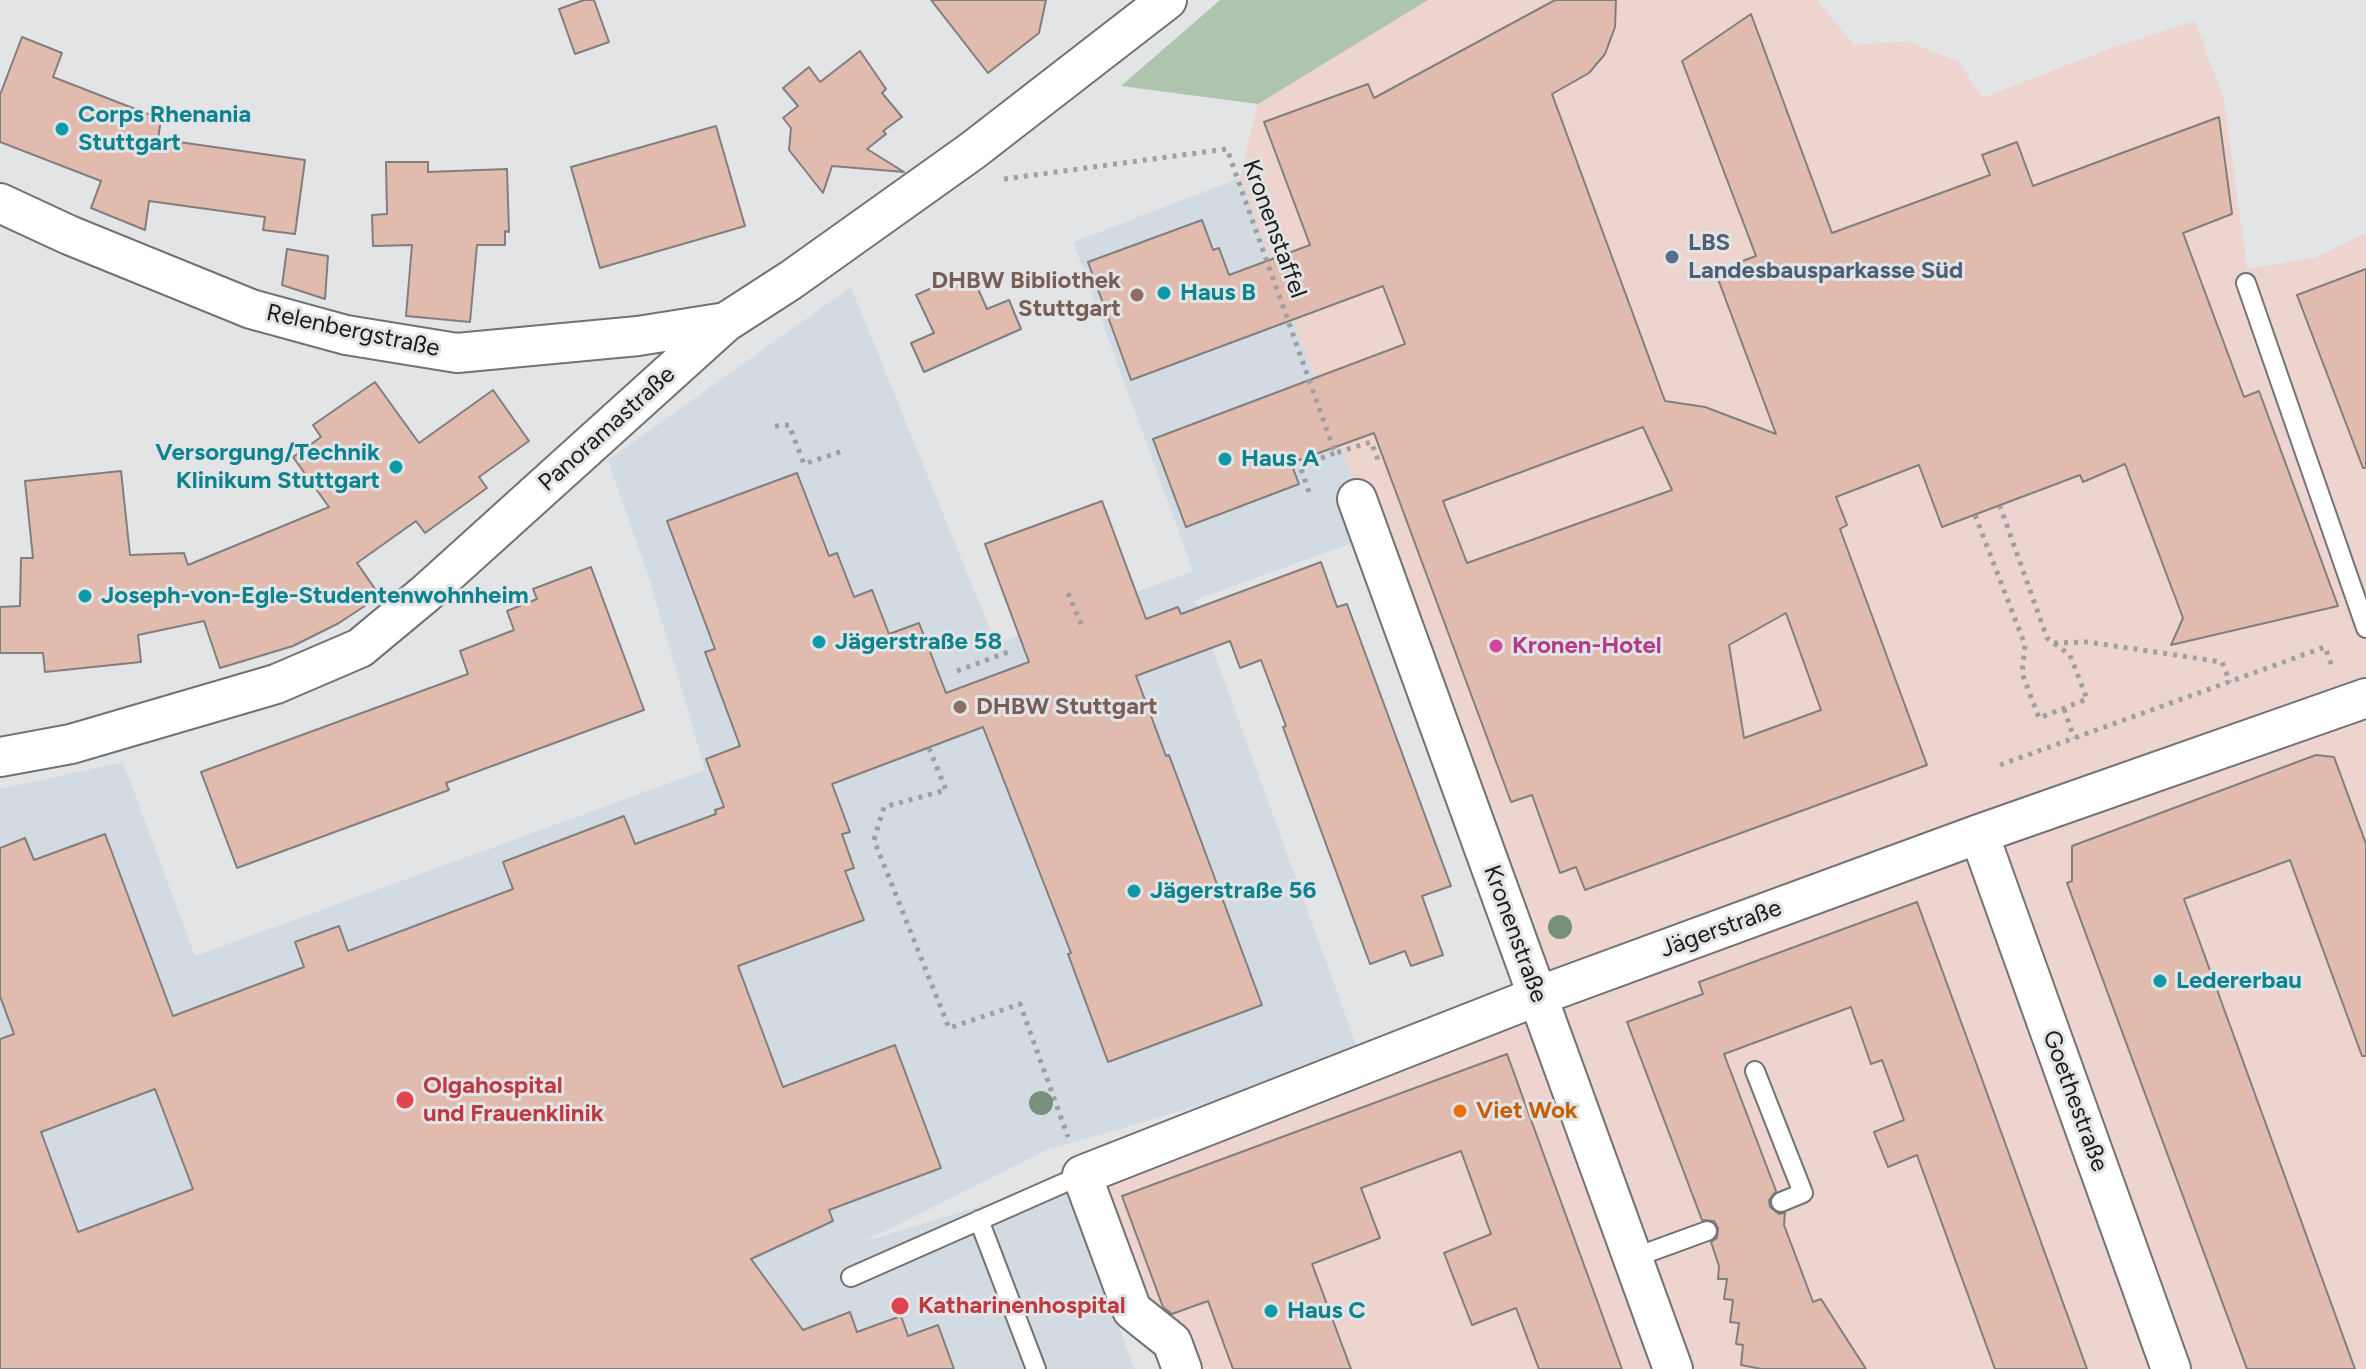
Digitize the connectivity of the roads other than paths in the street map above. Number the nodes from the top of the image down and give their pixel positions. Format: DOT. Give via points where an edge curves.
graph roads {
  1 [pos="1167,0"];
  2 [pos="0,203"];
  3 [pos="2246,283"];
  4 [pos="726,322"];
  5 [pos="1357,499"];
  6 [pos="2366,628"];
  7 [pos="2356,702"];
  8 [pos="0,757"];
  9 [pos="1979,834"];
  10 [pos="1538,996"];
  11 [pos="1755,1071"];
  12 [pos="1082,1175"];
  13 [pos="1781,1202"];
  14 [pos="979,1220"];
  15 [pos="1707,1231"];
  16 [pos="1633,1258"];
  17 [pos="851,1277"];
  18 [pos="1177,1356"];
  19 [pos="1036,1369"];
  20 [pos="1673,1369"];
  21 [pos="2171,1369"];
  1 -- 4 [label="street, Panoramastraße" via="972,151"];
  2 -- 4 [label="street, Relenbergstraße" via="251,309 346,335 457,353"];
  3 -- 6 [label="lane"];
  4 -- 8 [label="street, Panoramastraße" via="360,648 276,684 71,744"];
  5 -- 10 [label="street, Kronenstraße"];
  7 -- 9 [label="street, Jägerstraße"];
  9 -- 10 [label="street, Jägerstraße"];
  9 -- 21 [label="street, Goethestraße"];
  10 -- 12 [label="street, Jägerstraße"];
  10 -- 16 [label="street, Kronenstraße"];
  11 -- 13 [label="lane" via="1803,1193"];
  12 -- 14 [label="lane"];
  12 -- 18 [label="street" via="1132,1310"];
  14 -- 17 [label="lane"];
  14 -- 19 [label="lane"];
  15 -- 16 [label="lane"];
  16 -- 20 [label="street, Kronenstraße"];
}
